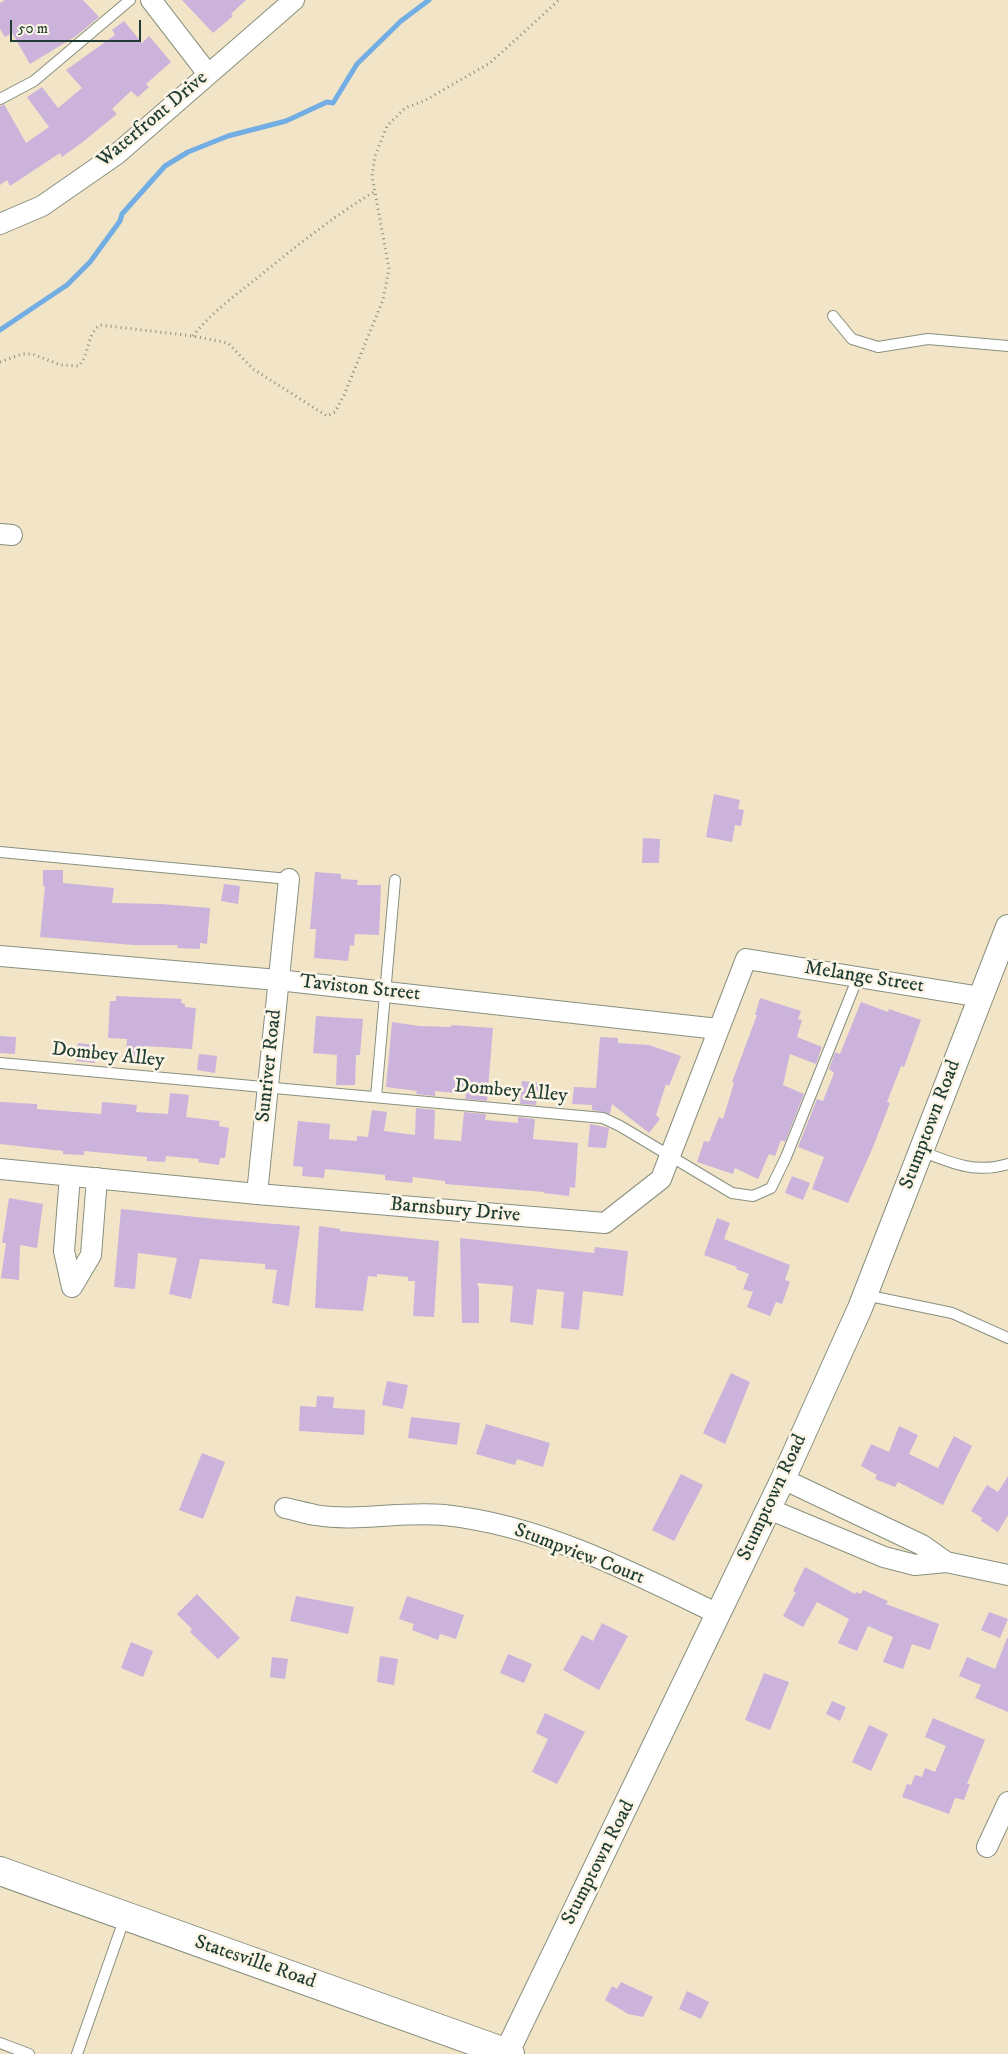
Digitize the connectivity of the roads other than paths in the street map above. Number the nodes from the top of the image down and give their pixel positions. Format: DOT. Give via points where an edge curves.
graph roads {
  1 [pos="130,0"];
  2 [pos="151,0"];
  3 [pos="294,0"];
  4 [pos="208,74"];
  5 [pos="0,100"];
  6 [pos="0,224"];
  7 [pos="834,316"];
  8 [pos="1008,346"];
  9 [pos="0,852"];
  10 [pos="289,879"];
  11 [pos="396,880"];
  12 [pos="1008,928"];
  13 [pos="0,956"];
  14 [pos="746,959"];
  15 [pos="858,977"];
  16 [pos="278,980"];
  17 [pos="384,992"];
  18 [pos="981,997"];
  19 [pos="718,1029"];
  20 [pos="0,1062"];
  21 [pos="268,1089"];
  22 [pos="376,1097"];
  23 [pos="921,1151"];
  24 [pos="669,1157"];
  25 [pos="1008,1164"];
  26 [pos="0,1169"];
  27 [pos="70,1176"];
  28 [pos="96,1178"];
  29 [pos="257,1194"];
  30 [pos="865,1295"];
  31 [pos="1008,1338"];
  32 [pos="783,1479"];
  33 [pos="285,1508"];
  34 [pos="769,1509"];
  35 [pos="946,1562"];
  36 [pos="1008,1575"];
  37 [pos="718,1614"];
  38 [pos="1008,1802"];
  39 [pos="987,1847"];
  40 [pos="0,1871"];
  41 [pos="124,1917"];
  42 [pos="0,2043"];
  43 [pos="29,2054"];
  44 [pos="77,2054"];
  45 [pos="508,2054"];
  1 -- 5 [label="lane" via="34,81"];
  2 -- 4 [label="street"];
  3 -- 4 [label="street, Waterfront Drive"];
  4 -- 6 [label="street, Waterfront Drive" via="117,154 42,206"];
  7 -- 8 [label="lane" via="852,338 878,347 928,339"];
  9 -- 10 [label="lane"];
  10 -- 16 [label="street, Sunriver Road"];
  11 -- 17 [label="lane"];
  12 -- 18 [label="street, Stumptown Road"];
  13 -- 16 [label="street, Taviston Street"];
  14 -- 15 [label="street, Melange Street"];
  14 -- 19 [label="street, Barnsbury Drive"];
  15 -- 18 [label="street, Melange Street"];
  15 -- 24 [label="lane, Dombey Alley" via="771,1188 753,1196 732,1193"];
  16 -- 17 [label="street, Taviston Street"];
  16 -- 21 [label="street, Sunriver Road"];
  17 -- 19 [label="street, Taviston Street"];
  17 -- 22 [label="lane"];
  18 -- 23 [label="street, Stumptown Road"];
  19 -- 24 [label="street, Barnsbury Drive"];
  20 -- 21 [label="lane, Dombey Alley"];
  21 -- 22 [label="lane, Dombey Alley"];
  21 -- 29 [label="street, Sunriver Road"];
  22 -- 24 [label="lane, Dombey Alley" via="603,1118"];
  23 -- 25 [label="lane" via="959,1166 995,1168"];
  23 -- 30 [label="street, Stumptown Road"];
  24 -- 29 [label="street, Barnsbury Drive" via="661,1179 605,1223"];
  26 -- 27 [label="street, Barnsbury Drive"];
  27 -- 28 [label="street, Barnsbury Drive"];
  27 -- 28 [label="street" via="64,1251 72,1287 91,1255"];
  28 -- 29 [label="street, Barnsbury Drive"];
  30 -- 31 [label="lane" via="952,1313"];
  30 -- 32 [label="street, Stumptown Road"];
  32 -- 34 [label="street, Stumptown Road"];
  32 -- 35 [label="street" via="922,1545"];
  33 -- 37 [label="street, Stumpview Court" via="315,1515 445,1515 497,1525 601,1559"];
  34 -- 35 [label="street" via="884,1558 915,1565"];
  34 -- 37 [label="street, Stumptown Road"];
  35 -- 36 [label="street"];
  37 -- 45 [label="street, Stumptown Road"];
  38 -- 39 [label="street"];
  40 -- 41 [label="main road, Statesville Road"];
  41 -- 44 [label="lane"];
  41 -- 45 [label="main road, Statesville Road"];
  42 -- 43 [label="lane"];
}
